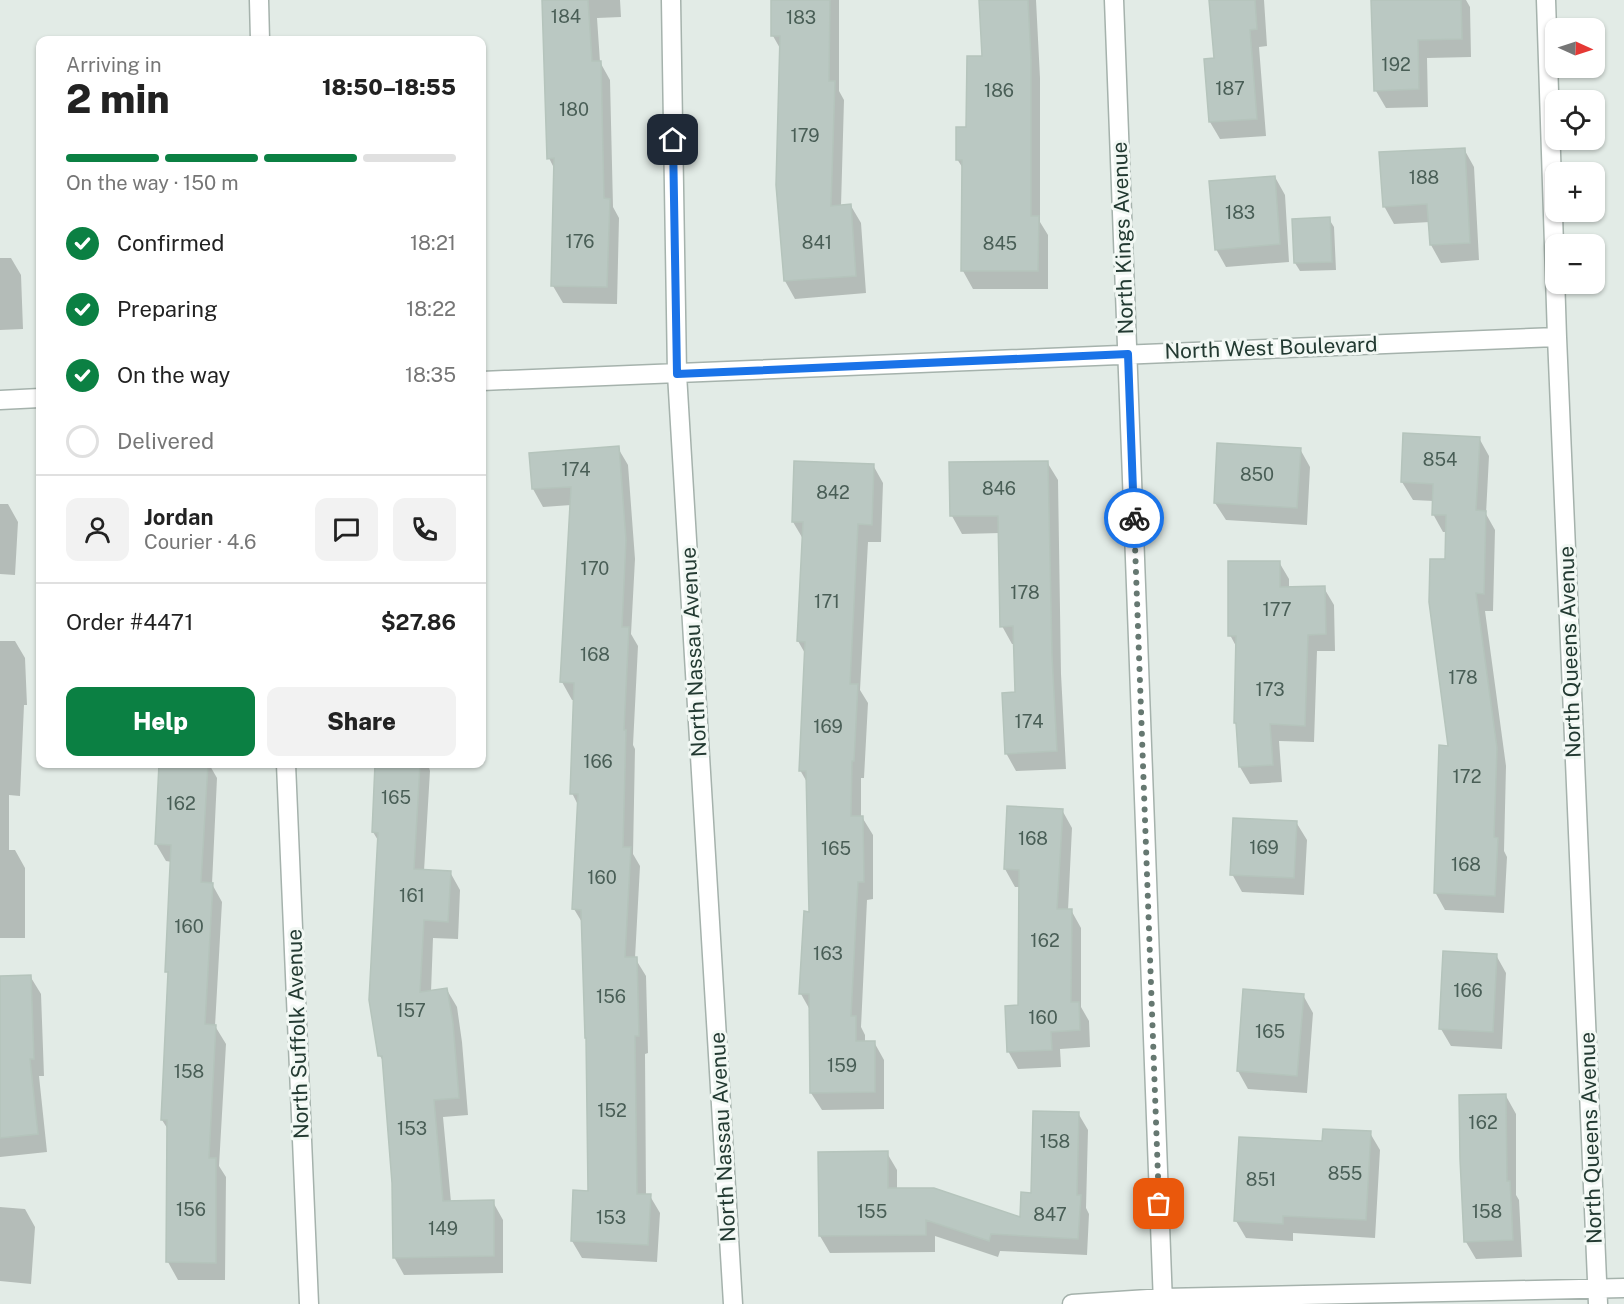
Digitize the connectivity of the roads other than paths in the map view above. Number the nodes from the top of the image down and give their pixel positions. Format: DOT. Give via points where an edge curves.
graph roads {
  1 [pos="259,0"];
  2 [pos="671,0"];
  3 [pos="1114,0"];
  4 [pos="1546,0"];
  5 [pos="260,36"];
  6 [pos="1557,337"];
  7 [pos="1128,354"];
  8 [pos="677,374"];
  9 [pos="486,381"];
  10 [pos="36,398"];
  11 [pos="0,400"];
  12 [pos="286,768"];
  13 [pos="1624,1288"];
  14 [pos="1598,1296"];
  15 [pos="1163,1301"];
  16 [pos="309,1304"];
  17 [pos="733,1304"];
  18 [pos="1072,1304"];
  1 -- 5 [label="street"];
  2 -- 8 [label="street, North Nassau Avenue"];
  3 -- 7 [label="street, North Kings Avenue"];
  4 -- 6 [label="street, North Queens Avenue"];
  6 -- 7 [label="street, North West Boulevard"];
  6 -- 14 [label="street, North Queens Avenue"];
  7 -- 8 [label="street, North West Boulevard"];
  7 -- 15 [label="street, North Kings Avenue"];
  8 -- 9 [label="street, North West Boulevard"];
  8 -- 17 [label="street, North Nassau Avenue"];
  10 -- 11 [label="street"];
  12 -- 16 [label="street, North Suffolk Avenue"];
  13 -- 14 [label="street"];
  14 -- 15 [label="street"];
  15 -- 18 [label="street"];
}
